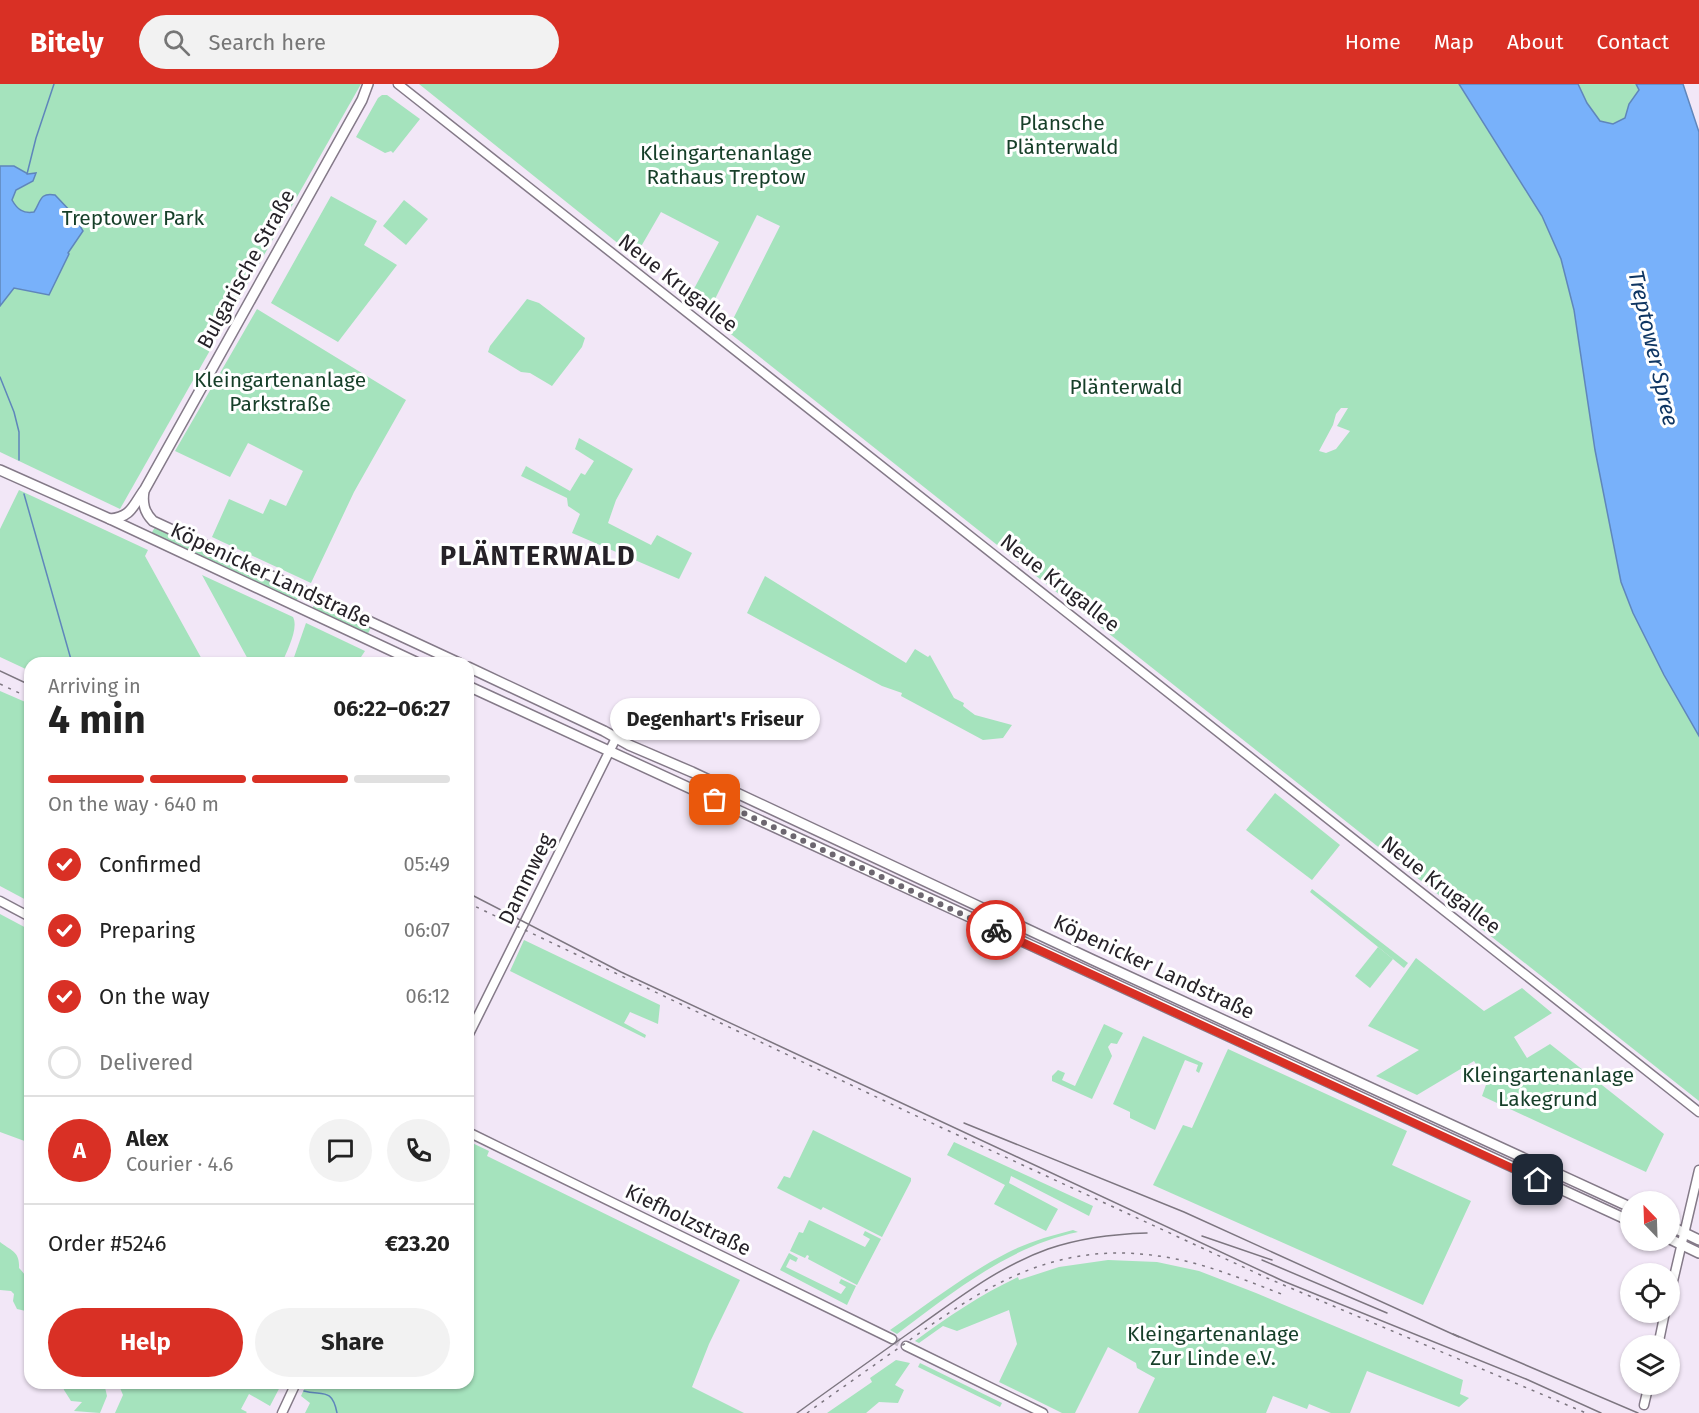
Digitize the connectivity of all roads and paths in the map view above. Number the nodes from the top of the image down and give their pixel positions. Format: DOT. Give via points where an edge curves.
graph roads {
  1 [pos="369,84"];
  2 [pos="398,84"];
  3 [pos="0,470"];
  4 [pos="145,489"];
  5 [pos="110,519"];
  6 [pos="405,657"];
  7 [pos="446,657"];
  8 [pos="474,670"];
  9 [pos="474,689"];
  10 [pos="616,738"];
  11 [pos="609,750"];
  12 [pos="0,901"];
  13 [pos="24,914"];
  14 [pos="474,1024"];
  15 [pos="1699,1112"];
  16 [pos="474,1135"];
  17 [pos="1699,1170"];
  18 [pos="1620,1202"];
  19 [pos="1620,1216"];
  20 [pos="1680,1231"];
  21 [pos="1684,1233"];
  22 [pos="1699,1240"];
  23 [pos="1681,1244"];
  24 [pos="1699,1252"];
  25 [pos="1677,1263"];
  26 [pos="892,1339"];
  27 [pos="906,1346"];
  28 [pos="293,1389"];
  29 [pos="1646,1395"];
  30 [pos="1644,1405"];
  31 [pos="282,1413"];
  32 [pos="1043,1413"];
  1 -- 4 [label="main road, Bulgarische Straße"];
  2 -- 15 [label="street, Neue Krugallee"];
  3 -- 5 [label="main road, Köpenicker Landstraße"];
  4 -- 5 [label="main road, Bulgarische Straße" via="128,514"];
  4 -- 7 [label="main road, Köpenicker Landstraße" via="144,506 153,521"];
  5 -- 6 [label="main road, Köpenicker Landstraße"];
  8 -- 10 [label="main road, Köpenicker Landstraße"];
  9 -- 11 [label="main road, Köpenicker Landstraße"];
  10 -- 11 [label="street, Dammweg"];
  10 -- 18 [label="main road, Köpenicker Landstraße"];
  11 -- 14 [label="street, Dammweg"];
  11 -- 19 [label="main road, Köpenicker Landstraße"];
  12 -- 13 [label="street"];
  16 -- 26 [label="street, Kiefholzstraße"];
  17 -- 21 [label="street"];
  20 -- 21 [label="main road"];
  21 -- 22 [label="main road"];
  21 -- 23 [label="street"];
  23 -- 24 [label="main road"];
  23 -- 25 [label="street"];
  27 -- 32 [label="street"];
  28 -- 31 [label="street"];
  29 -- 30 [label="street"];
}
